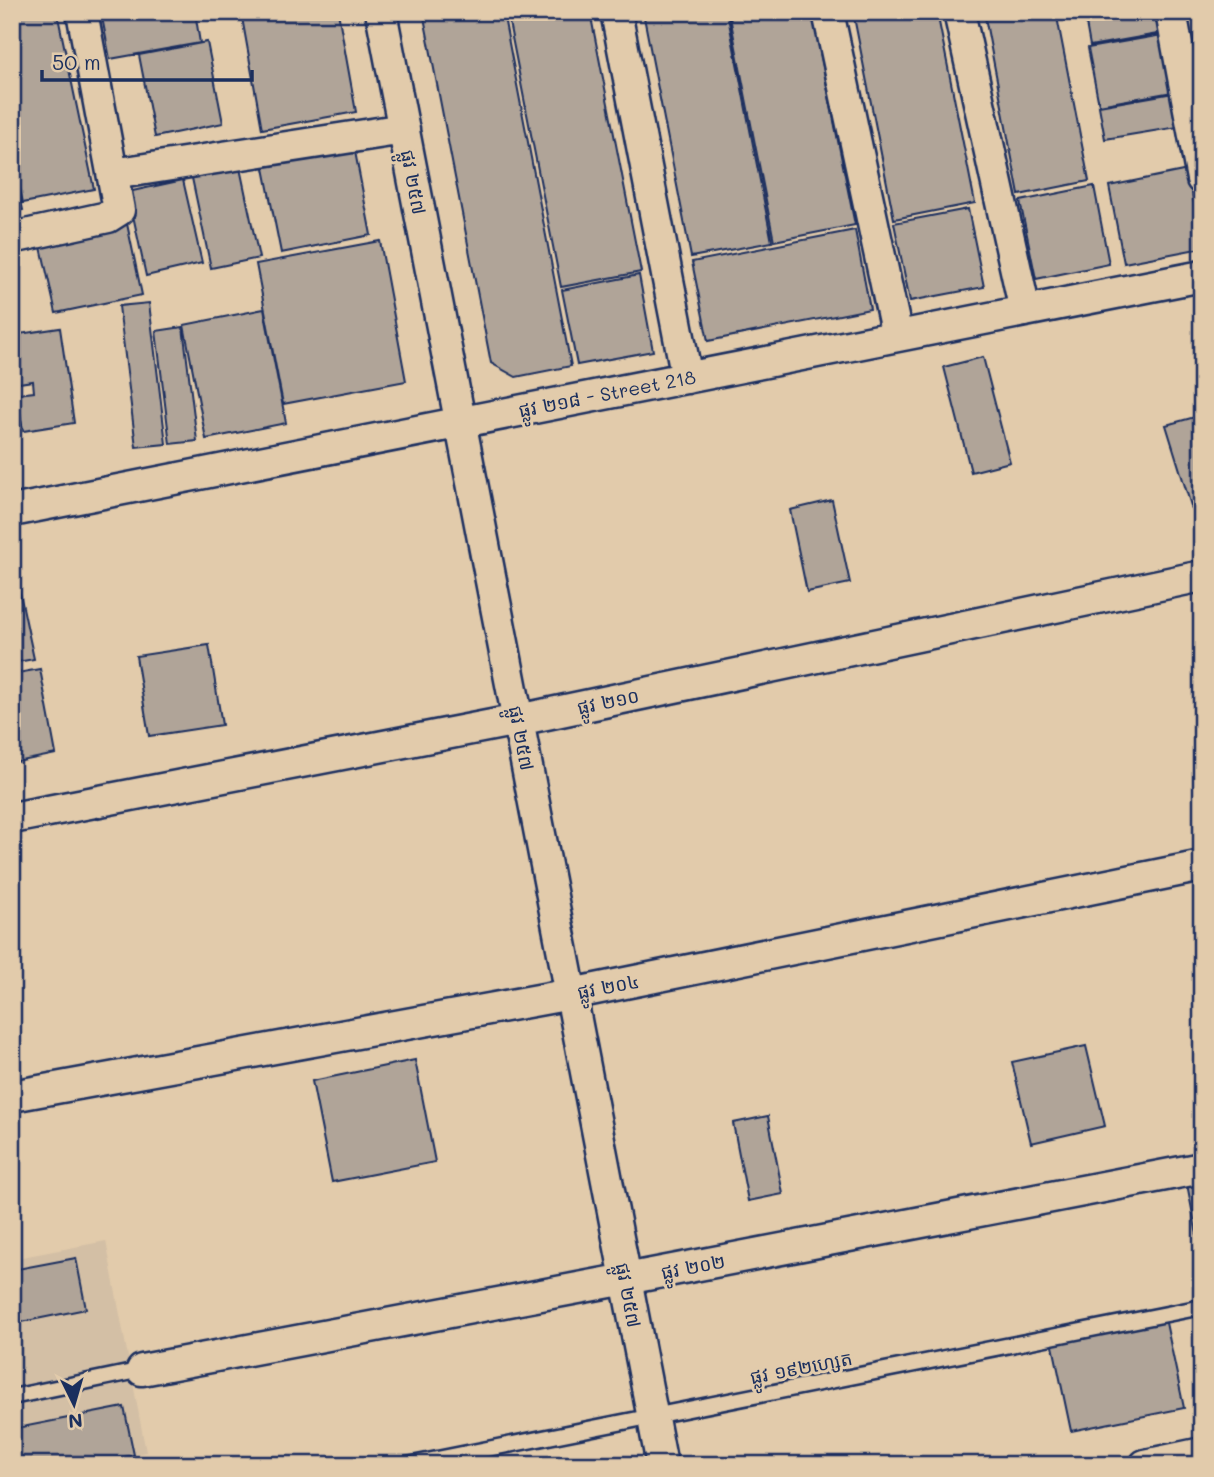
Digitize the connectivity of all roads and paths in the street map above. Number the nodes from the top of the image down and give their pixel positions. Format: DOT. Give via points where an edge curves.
graph roads {
  1 [pos="82,12"];
  2 [pos="381,12"];
  3 [pos="616,12"];
  4 [pos="828,12"];
  5 [pos="959,12"];
  6 [pos="1171,12"];
  7 [pos="404,129"];
  8 [pos="113,174"];
  9 [pos="1202,179"];
  10 [pos="12,238"];
  11 [pos="1202,276"];
  12 [pos="1025,311"];
  13 [pos="897,336"];
  14 [pos="687,378"];
  15 [pos="460,422"];
  16 [pos="12,511"];
  17 [pos="1202,576"];
  18 [pos="518,720"];
  19 [pos="12,818"];
  20 [pos="1202,866"];
  21 [pos="570,994"];
  22 [pos="12,1096"];
  23 [pos="1202,1168"];
  24 [pos="626,1279"];
  25 [pos="1202,1307"];
  26 [pos="142,1370"];
  27 [pos="12,1397"];
  28 [pos="652,1416"];
  29 [pos="1202,1453"];
  30 [pos="407,1465"];
  31 [pos="662,1465"];
  32 [pos="1145,1465"];
  1 -- 8 [label="street"];
  2 -- 7 [label="street, ផ្លូវ ២៥៧"];
  3 -- 14 [label="street"];
  4 -- 13 [label="street"];
  5 -- 12 [label="street"];
  6 -- 9 [label="street"];
  7 -- 8 [label="street"];
  7 -- 15 [label="street, ផ្លូវ ២៥៧"];
  8 -- 10 [label="street" via="119,210 108,217"];
  11 -- 12 [label="street, ផ្លូវ ២១៨ - Street 218"];
  12 -- 13 [label="street, ផ្លូវ ២១៨ - Street 218"];
  13 -- 14 [label="street, ផ្លូវ ២១៨ - Street 218"];
  14 -- 15 [label="street, ផ្លូវ ២១៨ - Street 218"];
  15 -- 16 [label="street, ផ្លូវ ២១៨ - Street 218"];
  15 -- 18 [label="street, ផ្លូវ ២៥៧"];
  17 -- 18 [label="street, ផ្លូវ ២១០"];
  18 -- 19 [label="street, ផ្លូវ ២១០"];
  18 -- 21 [label="street, ផ្លូវ ២៥៧"];
  20 -- 21 [label="street, ផ្លូវ ២០៤"];
  21 -- 22 [label="street, ផ្លូវ ២០៤"];
  21 -- 24 [label="street, ផ្លូវ ២៥៧"];
  23 -- 24 [label="street, ផ្លូវ ២០២"];
  24 -- 26 [label="street, ផ្លូវ ២០២"];
  24 -- 28 [label="street, ផ្លូវ ២៥៧"];
  25 -- 28 [label="lane, ផ្លូវ ១៩២ហ្សេត"];
  26 -- 27 [label="lane"];
  28 -- 30 [label="lane, ផ្លូវ ១៩២ហ្សេត"];
  28 -- 31 [label="street, ផ្លូវ ២៥៧"];
  29 -- 32 [label="street"];
}
